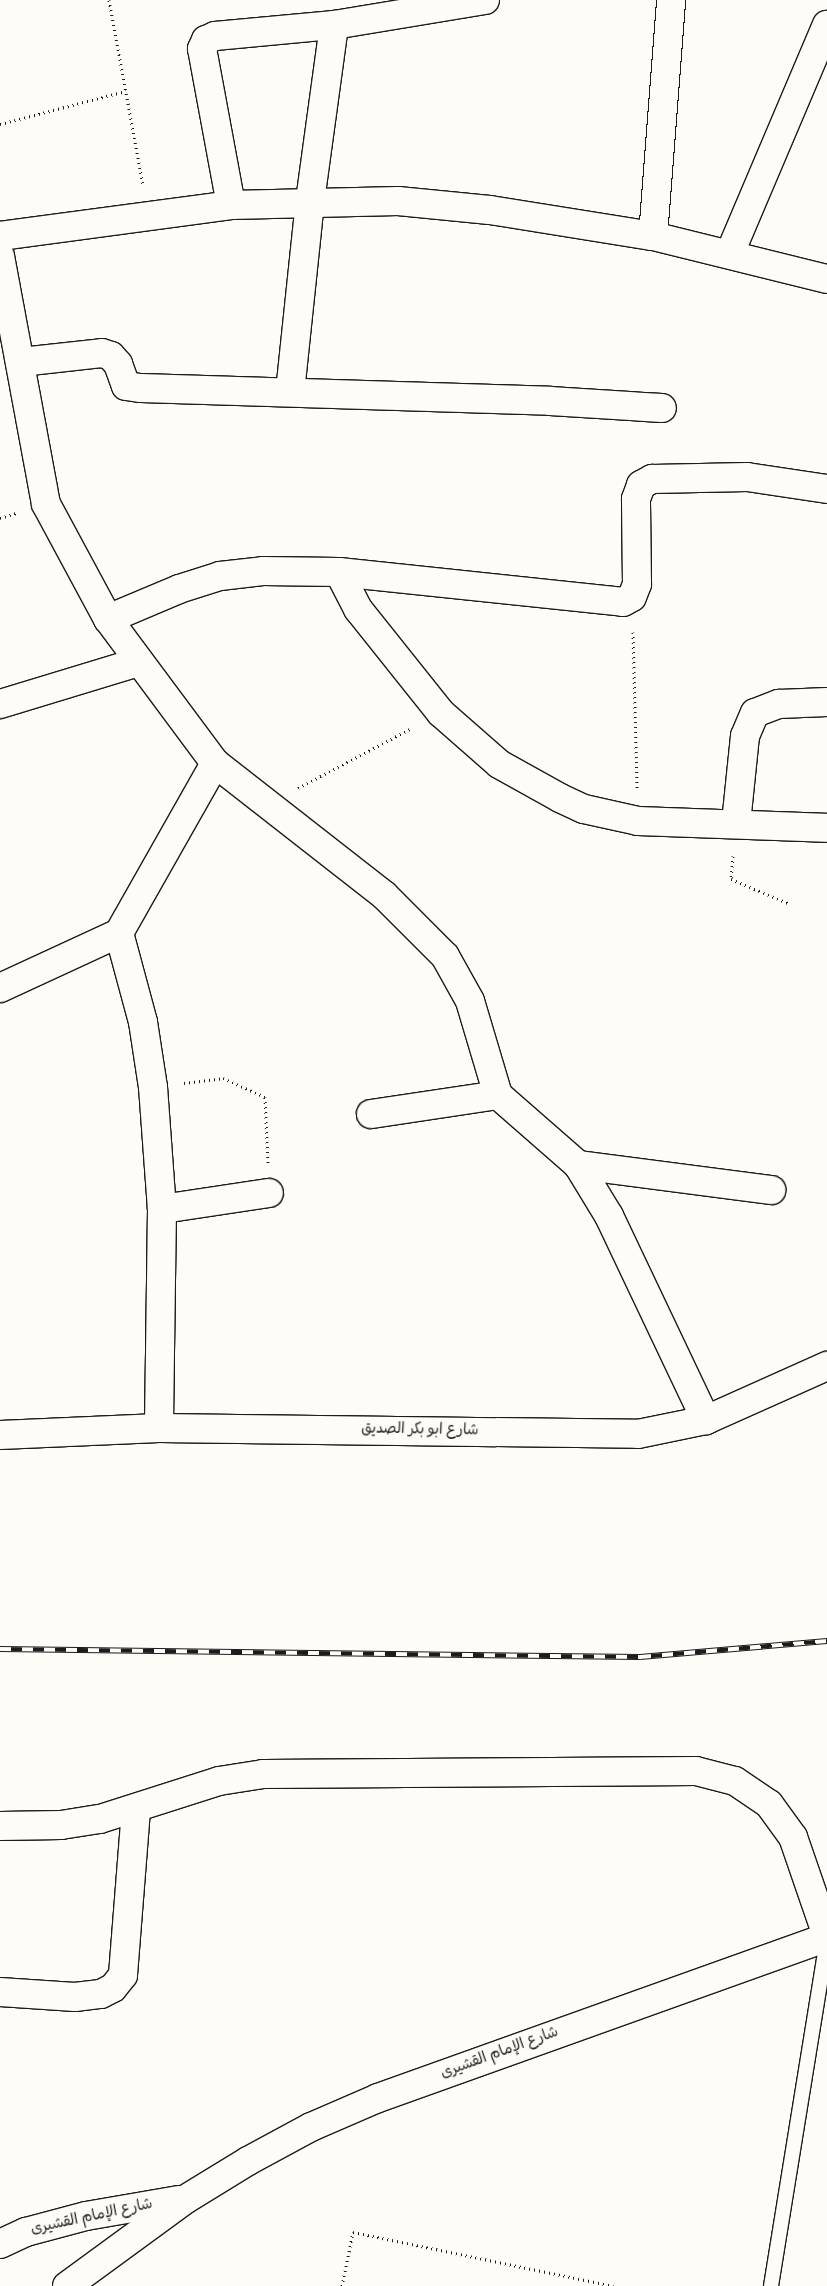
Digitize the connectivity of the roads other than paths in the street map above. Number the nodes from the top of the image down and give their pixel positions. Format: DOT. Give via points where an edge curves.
graph roads {
  1 [pos="485,0"];
  2 [pos="671,0"];
  3 [pos="334,25"];
  4 [pos="827,28"];
  5 [pos="310,201"];
  6 [pos="231,205"];
  7 [pos="0,236"];
  8 [pos="654,236"];
  9 [pos="730,253"];
  10 [pos="0,256"];
  11 [pos="827,279"];
  12 [pos="13,353"];
  13 [pos="290,392"];
  14 [pos="662,408"];
  15 [pos="827,489"];
  16 [pos="339,572"];
  17 [pos="108,619"];
  18 [pos="138,662"];
  19 [pos="827,702"];
  20 [pos="0,704"];
  21 [pos="215,763"];
  22 [pos="736,823"];
  23 [pos="827,828"];
  24 [pos="119,933"];
  25 [pos="0,988"];
  26 [pos="498,1095"];
  27 [pos="371,1114"];
  28 [pos="578,1165"];
  29 [pos="771,1190"];
  30 [pos="269,1193"];
  31 [pos="162,1209"];
  32 [pos="827,1366"];
  33 [pos="706,1420"];
  34 [pos="159,1428"];
  35 [pos="0,1435"];
  36 [pos="136,1809"];
  37 [pos="0,1826"];
  38 [pos="827,1937"];
  39 [pos="0,1992"];
  40 [pos="186,2199"];
  41 [pos="0,2244"];
  42 [pos="67,2286"];
  43 [pos="771,2286"];
  1 -- 3 [label="street"];
  2 -- 8 [label="street"];
  3 -- 5 [label="street"];
  3 -- 6 [label="street" via="215,36 206,40 202,49"];
  4 -- 9 [label="street"];
  5 -- 6 [label="street"];
  5 -- 8 [label="street" via="398,201 490,210"];
  5 -- 13 [label="street"];
  6 -- 7 [label="street"];
  8 -- 9 [label="street"];
  9 -- 11 [label="street"];
  10 -- 12 [label="street"];
  12 -- 13 [label="street" via="102,353 111,356 118,364 120,379 126,386"];
  12 -- 17 [label="street" via="46,504"];
  13 -- 14 [label="street"];
  15 -- 16 [label="street" via="747,477 652,478 641,485 636,499 637,584 632,597 623,602"];
  16 -- 17 [label="street" via="263,571 220,576 179,588"];
  16 -- 22 [label="street" via="358,609 441,712 499,764 584,808 638,821"];
  17 -- 18 [label="street"];
  18 -- 20 [label="street"];
  18 -- 21 [label="street"];
  19 -- 22 [label="street" via="779,704 755,713 745,736"];
  21 -- 24 [label="street"];
  21 -- 26 [label="street" via="384,895 445,956 470,1001"];
  22 -- 23 [label="street"];
  24 -- 25 [label="street"];
  24 -- 31 [label="street" via="142,1022 153,1087"];
  26 -- 27 [label="street"];
  26 -- 28 [label="street"];
  28 -- 29 [label="street"];
  28 -- 33 [label="street" via="609,1216"];
  30 -- 31 [label="street"];
  31 -- 34 [label="street"];
  32 -- 33 [label="street, شارع ابو بكر الصديق"];
  33 -- 34 [label="street, شارع ابو بكر الصديق" via="638,1434"];
  34 -- 35 [label="street, شارع ابو بكر الصديق"];
  36 -- 37 [label="street" via="61,1825"];
  36 -- 38 [label="street" via="177,1792 219,1780 263,1774 696,1771 735,1781 769,1804 793,1837"];
  36 -- 39 [label="street" via="123,1975 113,1988 101,1994 74,1998"];
  38 -- 40 [label="street, شارع الإمام القشيرى" via="378,2098 248,2161"];
  38 -- 43 [label="lane"];
  40 -- 41 [label="street, شارع الإمام القشيرى" via="86,2216 26,2232"];
  40 -- 42 [label="street, شارع الإمام القشيرى"];
}
